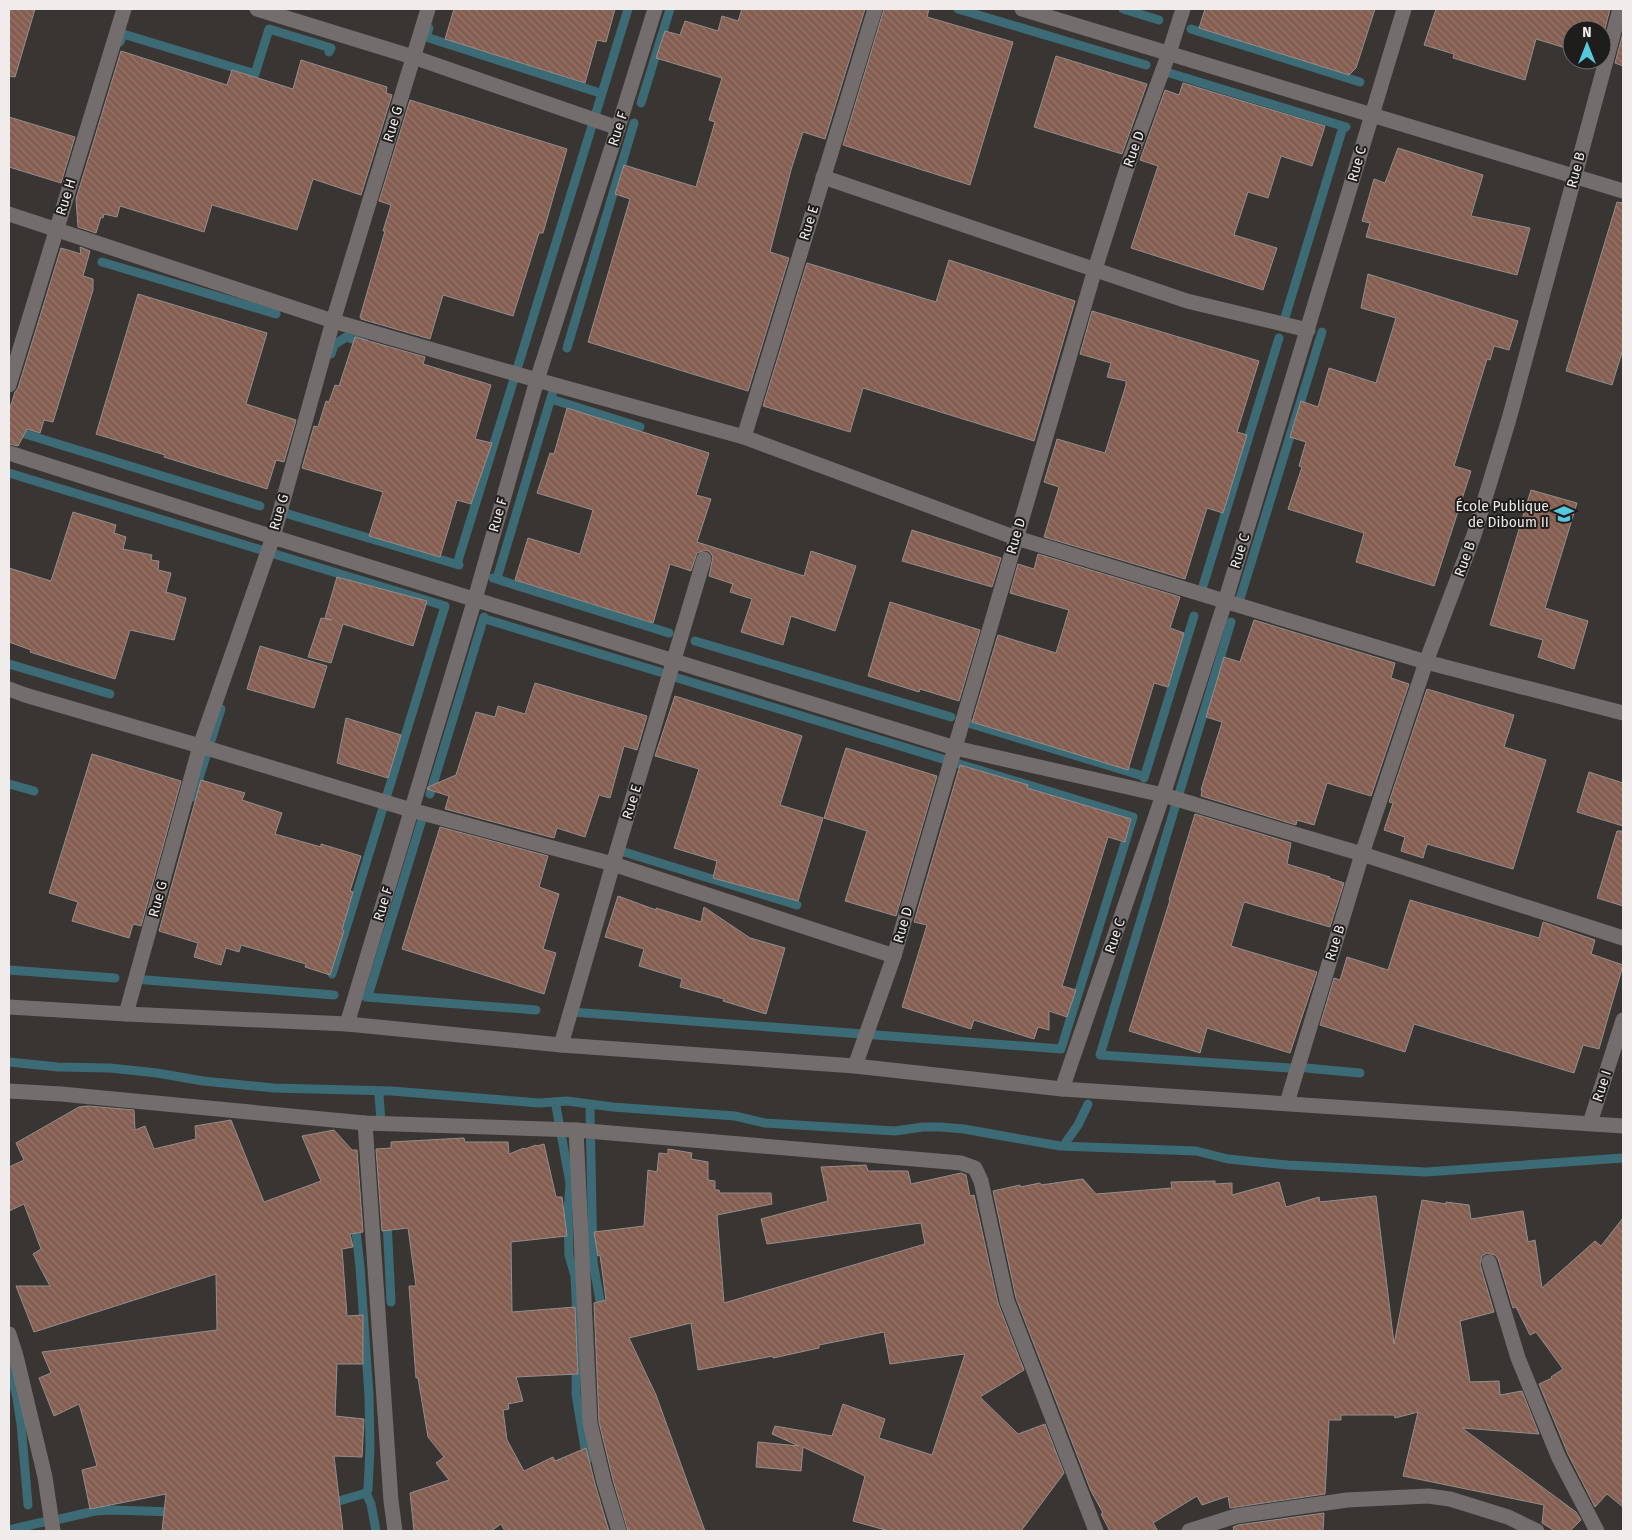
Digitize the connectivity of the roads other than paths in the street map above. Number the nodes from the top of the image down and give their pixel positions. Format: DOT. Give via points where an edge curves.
graph roads {
  1 [pos="124,9"];
  2 [pos="257,9"];
  3 [pos="428,9"];
  4 [pos="655,9"];
  5 [pos="875,9"];
  6 [pos="1022,9"];
  7 [pos="1183,9"];
  8 [pos="1404,9"];
  9 [pos="1620,9"];
  10 [pos="1170,53"];
  11 [pos="413,57"];
  12 [pos="1372,113"];
  13 [pos="618,128"];
  14 [pos="1574,175"];
  15 [pos="823,178"];
  16 [pos="1623,191"];
  17 [pos="9,214"];
  18 [pos="56,230"];
  19 [pos="1095,269"];
  20 [pos="333,321"];
  21 [pos="1308,330"];
  22 [pos="536,380"];
  23 [pos="9,385"];
  24 [pos="744,437"];
  25 [pos="9,453"];
  26 [pos="273,536"];
  27 [pos="1016,538"];
  28 [pos="704,559"];
  29 [pos="475,599"];
  30 [pos="1225,602"];
  31 [pos="675,661"];
  32 [pos="1426,662"];
  33 [pos="9,688"];
  34 [pos="1623,713"];
  35 [pos="200,746"];
  36 [pos="955,748"];
  37 [pos="1164,795"];
  38 [pos="411,810"];
  39 [pos="1362,854"];
  40 [pos="613,864"];
  41 [pos="1623,938"];
  42 [pos="894,956"];
  43 [pos="9,1007"];
  44 [pos="126,1014"];
  45 [pos="1623,1020"];
  46 [pos="347,1024"];
  47 [pos="561,1045"];
  48 [pos="855,1066"];
  49 [pos="1062,1089"];
  50 [pos="9,1091"];
  51 [pos="1287,1103"];
  52 [pos="365,1123"];
  53 [pos="1590,1123"];
  54 [pos="1623,1126"];
  55 [pos="576,1130"];
  56 [pos="1489,1262"];
  57 [pos="9,1334"];
  58 [pos="53,1531"];
  59 [pos="395,1531"];
  60 [pos="620,1531"];
  61 [pos="1096,1531"];
  62 [pos="1189,1531"];
  63 [pos="1537,1531"];
  64 [pos="1597,1531"];
  1 -- 18 [label="street, Rue H"];
  2 -- 11 [label="street"];
  3 -- 11 [label="street, Rue G"];
  4 -- 13 [label="street, Rue F"];
  5 -- 15 [label="street, Rue E"];
  6 -- 10 [label="street"];
  7 -- 10 [label="street, Rue D"];
  8 -- 12 [label="street, Rue C"];
  9 -- 14 [label="street, Rue B"];
  10 -- 12 [label="street"];
  10 -- 19 [label="street, Rue D" via="1130,159"];
  11 -- 13 [label="street"];
  11 -- 20 [label="street, Rue G"];
  12 -- 14 [label="street"];
  12 -- 21 [label="street, Rue C"];
  13 -- 22 [label="street, Rue F"];
  14 -- 16 [label="street"];
  14 -- 32 [label="street, Rue B" via="1504,437 1474,535"];
  15 -- 19 [label="street"];
  15 -- 24 [label="street, Rue E"];
  17 -- 18 [label="street"];
  18 -- 20 [label="street"];
  18 -- 23 [label="street, Rue H"];
  19 -- 21 [label="street" via="1187,301"];
  19 -- 27 [label="street, Rue D"];
  20 -- 22 [label="street"];
  20 -- 26 [label="street, Rue G"];
  21 -- 30 [label="street, Rue C"];
  22 -- 24 [label="street"];
  22 -- 29 [label="street, Rue F"];
  24 -- 27 [label="street"];
  25 -- 26 [label="street"];
  26 -- 29 [label="street"];
  26 -- 35 [label="street, Rue G"];
  27 -- 30 [label="street"];
  27 -- 36 [label="street, Rue D"];
  28 -- 31 [label="street, Rue E"];
  29 -- 31 [label="street"];
  29 -- 38 [label="street, Rue F"];
  30 -- 32 [label="street"];
  30 -- 37 [label="street, Rue C"];
  31 -- 36 [label="street"];
  31 -- 40 [label="street, Rue E"];
  32 -- 34 [label="street"];
  32 -- 39 [label="street, Rue B"];
  33 -- 35 [label="street"];
  35 -- 38 [label="street"];
  35 -- 44 [label="street, Rue G"];
  36 -- 37 [label="street"];
  36 -- 42 [label="street, Rue D"];
  37 -- 39 [label="street"];
  37 -- 49 [label="street, Rue C"];
  38 -- 40 [label="street"];
  38 -- 46 [label="street, Rue F"];
  39 -- 41 [label="street"];
  39 -- 51 [label="street, Rue B"];
  40 -- 42 [label="street"];
  40 -- 47 [label="street, Rue E"];
  42 -- 48 [label="street, Rue D"];
  43 -- 44 [label="street"];
  44 -- 46 [label="street"];
  45 -- 53 [label="street, Rue I"];
  46 -- 47 [label="street"];
  47 -- 48 [label="street"];
  48 -- 49 [label="street"];
  49 -- 51 [label="street"];
  50 -- 52 [label="street"];
  51 -- 53 [label="street"];
  52 -- 55 [label="street"];
  52 -- 59 [label="street"];
  53 -- 54 [label="street"];
  55 -- 60 [label="street" via="590,1423"];
  55 -- 61 [label="street" via="962,1163 976,1168 1007,1301"];
  56 -- 64 [label="street" via="1518,1358 1559,1458"];
  57 -- 58 [label="street" via="45,1477"];
  62 -- 63 [label="street" via="1236,1516 1347,1500 1428,1496 1450,1499 1508,1517"];
}
